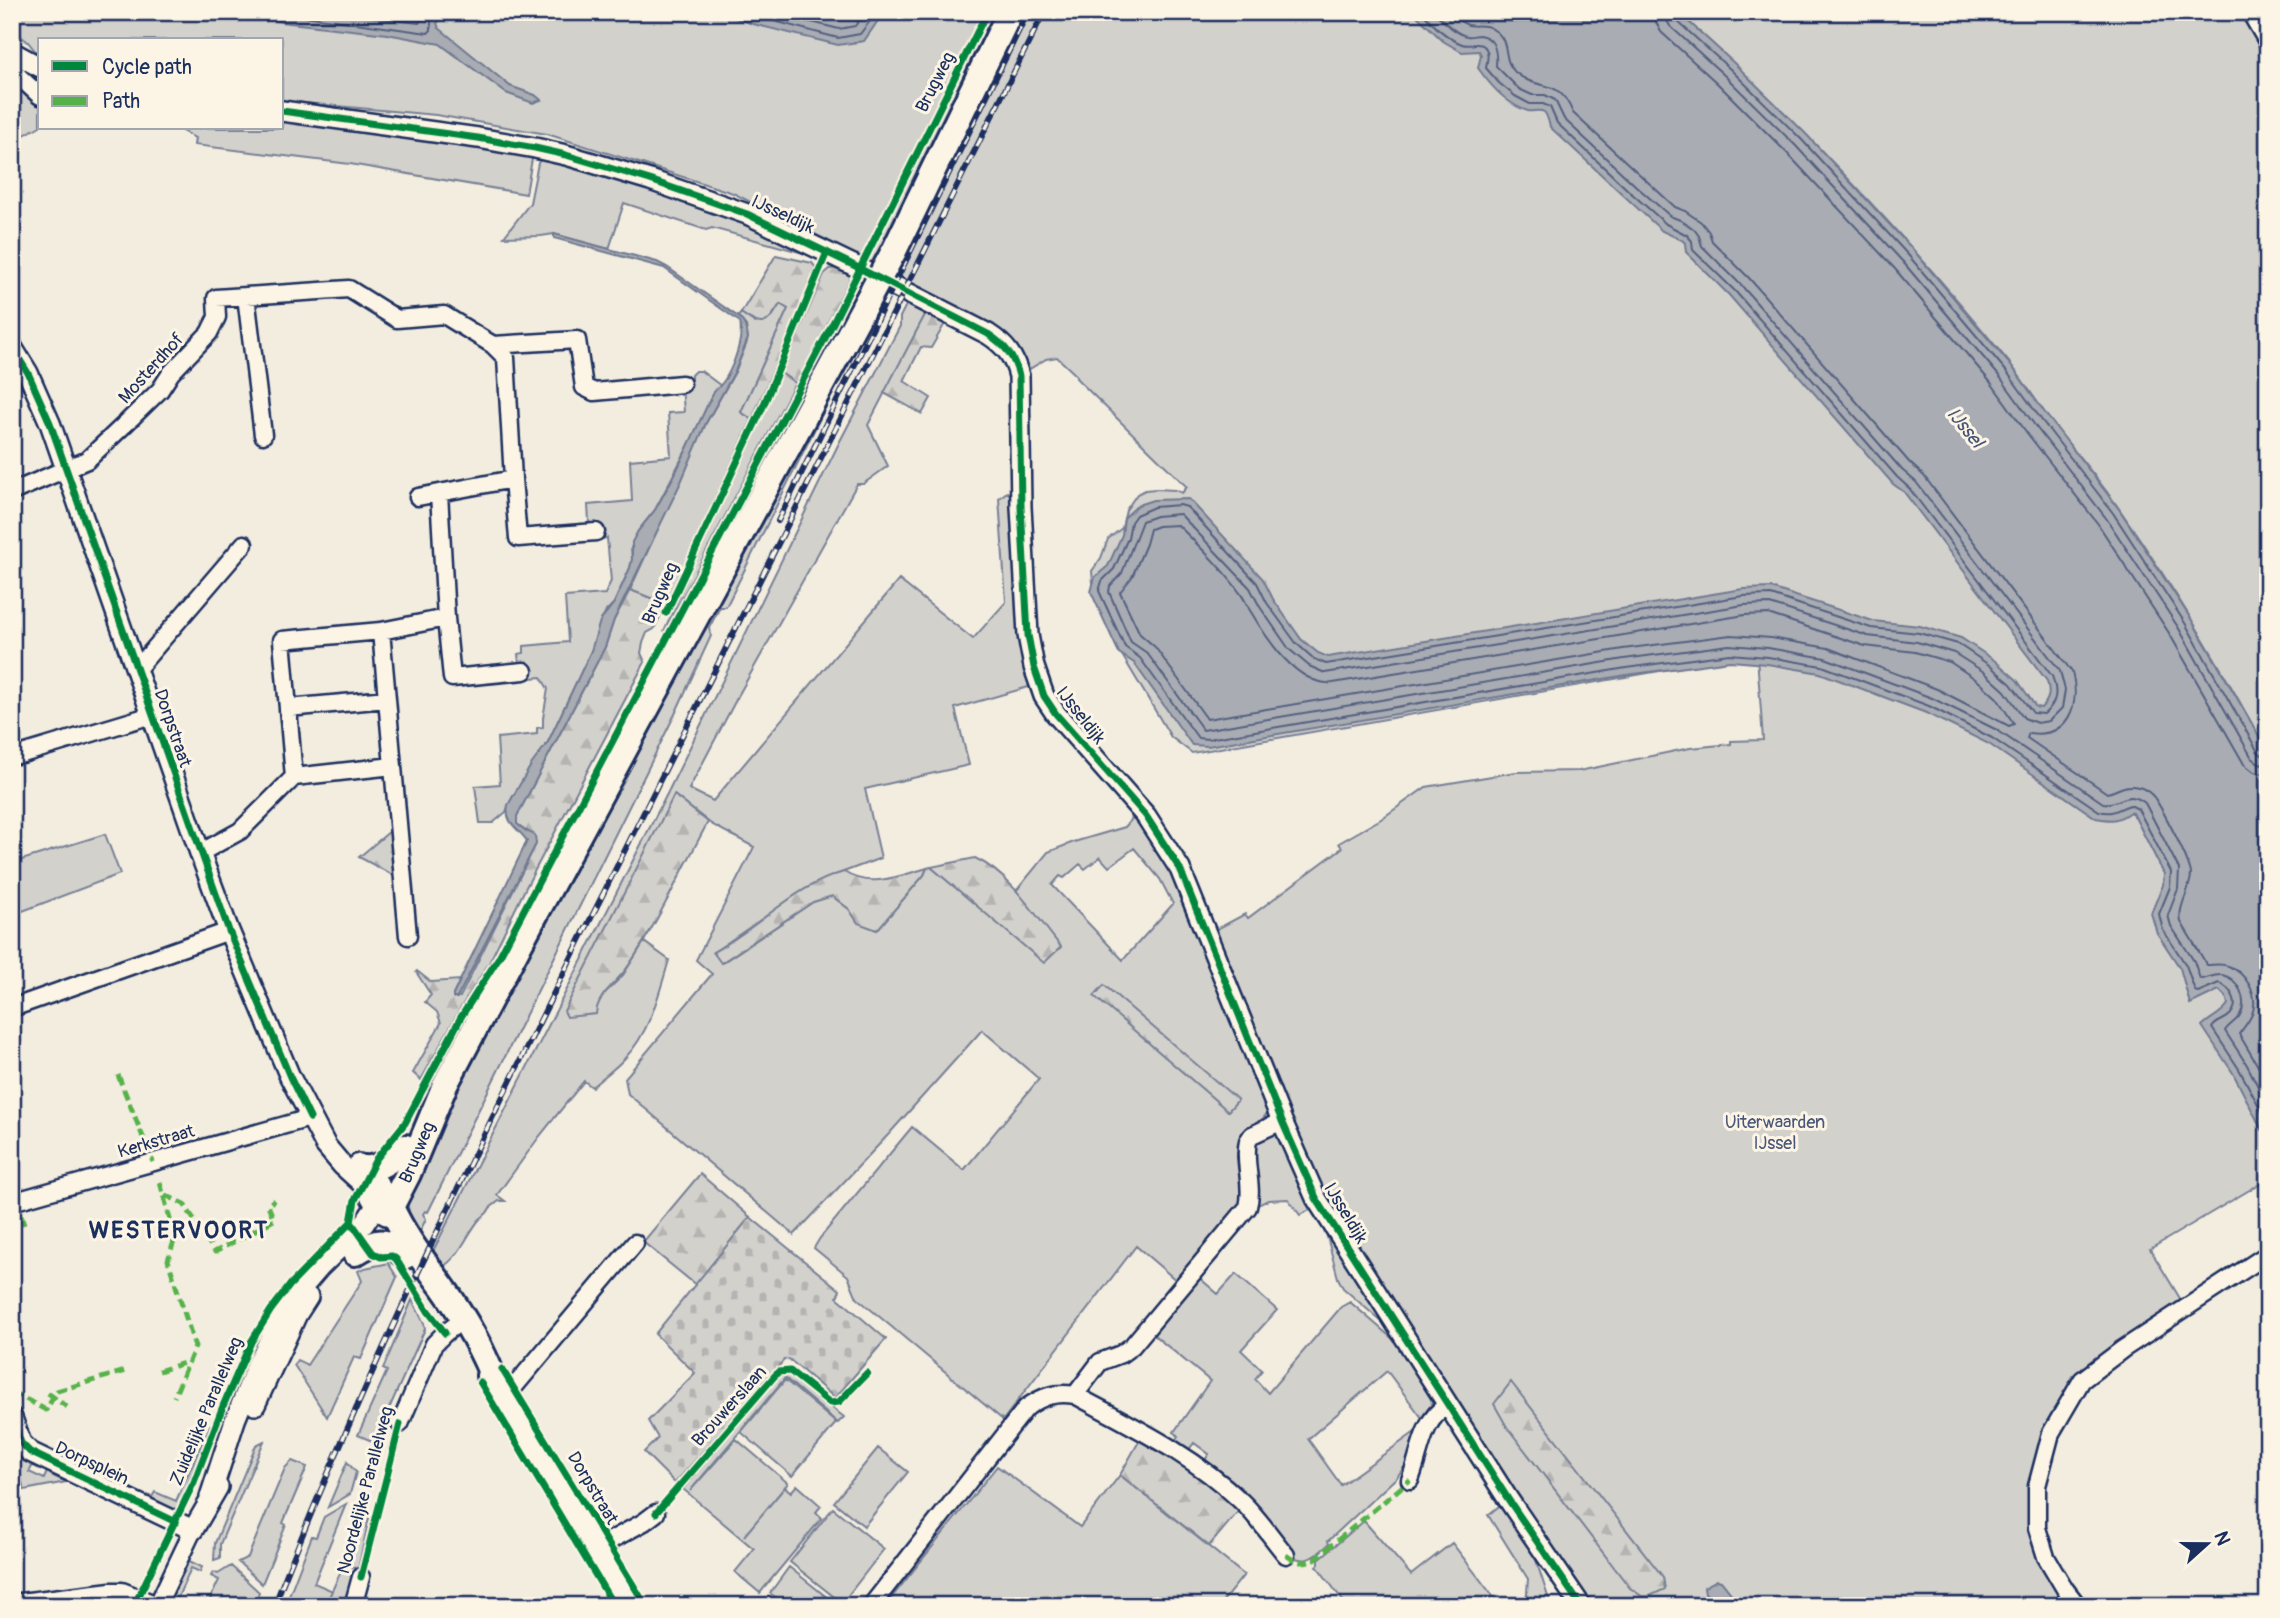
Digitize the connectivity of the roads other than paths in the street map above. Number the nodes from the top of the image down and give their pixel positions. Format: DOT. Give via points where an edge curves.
graph roads {
  1 [pos="1010,12"];
  2 [pos="2250,12"];
  3 [pos="2268,43"];
  4 [pos="12,51"];
  5 [pos="38,66"];
  6 [pos="12,70"];
  7 [pos="38,94"];
  8 [pos="285,112"];
  9 [pos="246,296"];
  10 [pos="494,345"];
  11 [pos="12,347"];
  12 [pos="682,384"];
  13 [pos="262,435"];
  14 [pos="67,468"];
  15 [pos="513,479"];
  16 [pos="12,492"];
  17 [pos="439,493"];
  18 [pos="418,497"];
  19 [pos="596,532"];
  20 [pos="244,544"];
  21 [pos="446,618"];
  22 [pos="381,631"];
  23 [pos="136,670"];
  24 [pos="524,671"];
  25 [pos="387,699"];
  26 [pos="288,708"];
  27 [pos="152,715"];
  28 [pos="12,752"];
  29 [pos="393,766"];
  30 [pos="294,777"];
  31 [pos="200,853"];
  32 [pos="229,931"];
  33 [pos="408,936"];
  34 [pos="12,1008"];
  35 [pos="445,1085"];
  36 [pos="310,1118"];
  37 [pos="1282,1121"];
  38 [pos="405,1147"];
  39 [pos="364,1168"];
  40 [pos="408,1174"];
  41 [pos="12,1202"];
  42 [pos="383,1206"];
  43 [pos="635,1243"];
  44 [pos="355,1253"];
  45 [pos="411,1254"];
  46 [pos="2268,1254"];
  47 [pos="459,1323"];
  48 [pos="500,1391"];
  49 [pos="1075,1395"];
  50 [pos="1448,1404"];
  51 [pos="12,1418"];
  52 [pos="400,1424"];
  53 [pos="1410,1480"];
  54 [pos="210,1497"];
  55 [pos="656,1513"];
  56 [pos="193,1530"];
  57 [pos="595,1549"];
  58 [pos="1286,1555"];
  59 [pos="361,1577"];
  60 [pos="12,1603"];
  61 [pos="157,1605"];
  62 [pos="354,1606"];
  63 [pos="630,1606"];
  64 [pos="871,1606"];
  65 [pos="1581,1606"];
  66 [pos="2078,1606"];
  1 -- 35 [label="main road, Brugweg, bridge" via="894,251"];
  2 -- 3 [label="street"];
  4 -- 5 [label="street"];
  6 -- 7 [label="street"];
  8 -- 37 [label="street, IJsseldijk" via="534,148 650,180 747,214 1000,342 1014,358 1020,376 1021,507 1034,667 1056,714 1146,816 1180,869"];
  9 -- 10 [label="street, Mosterdhof" via="349,289 397,319 444,315"];
  9 -- 13 [label="street"];
  9 -- 14 [label="street, Mosterdhof" via="216,298 217,317 209,333 160,390 87,460"];
  10 -- 12 [label="street" via="577,340 584,387 594,392"];
  10 -- 15 [label="street" via="506,358"];
  11 -- 14 [label="street, Dorpstraat"];
  14 -- 16 [label="street"];
  14 -- 23 [label="street, Dorpstraat"];
  15 -- 17 [label="street"];
  15 -- 19 [label="street" via="518,538"];
  17 -- 18 [label="street"];
  17 -- 21 [label="street"];
  20 -- 23 [label="street"];
  21 -- 22 [label="street"];
  21 -- 24 [label="street" via="452,678"];
  22 -- 25 [label="street"];
  22 -- 26 [label="street" via="282,640"];
  23 -- 27 [label="street, Dorpstraat"];
  25 -- 26 [label="street"];
  25 -- 29 [label="street"];
  26 -- 30 [label="street"];
  27 -- 28 [label="street" via="19,755"];
  27 -- 31 [label="street, Dorpstraat"];
  29 -- 30 [label="street"];
  29 -- 33 [label="street"];
  30 -- 31 [label="street" via="240,831"];
  31 -- 32 [label="street, Dorpstraat"];
  32 -- 34 [label="street"];
  32 -- 36 [label="street, Dorpstraat"];
  35 -- 38 [label="main road, Brugweg"];
  35 -- 40 [label="main road, Brugweg"];
  36 -- 39 [label="street, Dorpstraat"];
  36 -- 41 [label="street, Kerkstraat"];
  36 -- 42 [label="street, Dorpstraat" via="332,1155"];
  37 -- 49 [label="street" via="1248,1140 1248,1207 1132,1346 1100,1362"];
  37 -- 50 [label="street, IJsseldijk" via="1316,1198"];
  38 -- 39 [label="main road" via="385,1164"];
  38 -- 42 [label="main road, Brugweg"];
  39 -- 42 [label="street, Dorpstraat" via="377,1180"];
  40 -- 42 [label="main road, Brugweg"];
  40 -- 45 [label="main road" via="404,1208"];
  42 -- 44 [label="street, Zuidelijke Parallelweg"];
  42 -- 45 [label="main road, Dorpstraat"];
  42 -- 54 [label="street, Zuidelijke Parallelweg" via="319,1268 284,1312 235,1420"];
  43 -- 48 [label="street" via="514,1387"];
  44 -- 45 [label="main road" via="380,1242"];
  44 -- 54 [label="street, Zuidelijke Parallelweg" via="315,1288 297,1314"];
  45 -- 47 [label="main road, Dorpstraat"];
  46 -- 66 [label="street" via="2082,1380 2052,1433 2037,1486 2037,1528 2046,1557"];
  47 -- 48 [label="main road, Dorpstraat" via="478,1340"];
  47 -- 52 [label="street, Noordelijke Parallelweg" via="431,1348"];
  48 -- 57 [label="main road, Dorpstraat"];
  49 -- 58 [label="street" via="1209,1474 1244,1504"];
  49 -- 64 [label="street" via="1048,1395 1026,1408"];
  50 -- 53 [label="street" via="1433,1415"];
  50 -- 65 [label="street, IJsseldijk"];
  51 -- 56 [label="street, Dorpsplein" via="21,1443 30,1452"];
  54 -- 56 [label="street, Zuidelijke Parallelweg"];
  55 -- 57 [label="street"];
  56 -- 61 [label="street, Zuidelijke Parallelweg"];
  57 -- 63 [label="main road, Dorpstraat"];
  59 -- 62 [label="street, Noordelijke Parallelweg"];
  60 -- 61 [label="street" via="121,1591"];
}
